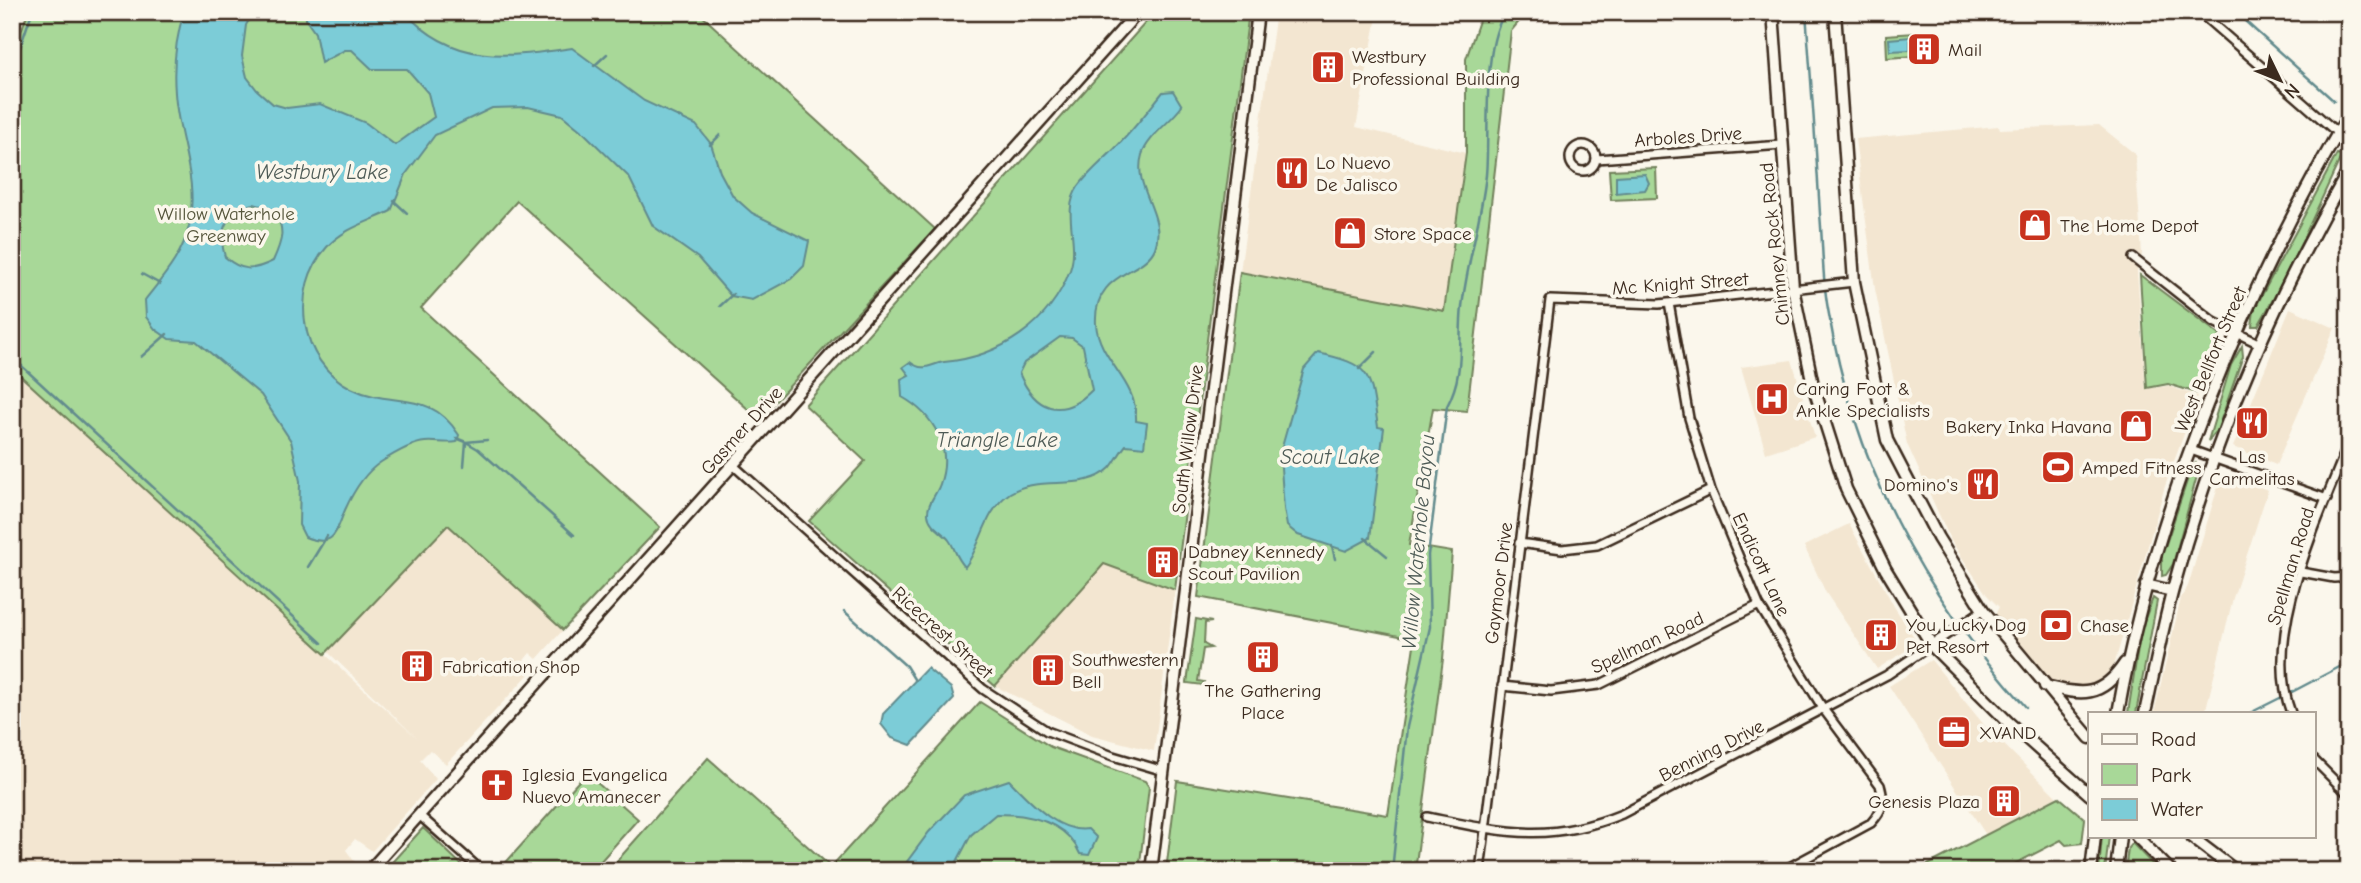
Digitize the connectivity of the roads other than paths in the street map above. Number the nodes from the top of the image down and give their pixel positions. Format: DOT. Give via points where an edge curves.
graph roads {
  1 [pos="1138,12"];
  2 [pos="1258,12"];
  3 [pos="1773,12"];
  4 [pos="1835,12"];
  5 [pos="2199,12"];
  6 [pos="2349,114"];
  7 [pos="2337,134"];
  8 [pos="2349,143"];
  9 [pos="1782,145"];
  10 [pos="1597,159"];
  11 [pos="2349,170"];
  12 [pos="2133,258"];
  13 [pos="1854,282"];
  14 [pos="1793,288"];
  15 [pos="1550,300"];
  16 [pos="1668,303"];
  17 [pos="2238,335"];
  18 [pos="2260,344"];
  19 [pos="2349,442"];
  20 [pos="2191,450"];
  21 [pos="2213,458"];
  22 [pos="733,465"];
  23 [pos="1711,490"];
  24 [pos="2327,499"];
  25 [pos="1519,543"];
  26 [pos="2301,572"];
  27 [pos="2349,577"];
  28 [pos="2146,585"];
  29 [pos="2172,591"];
  30 [pos="1759,605"];
  31 [pos="1983,610"];
  32 [pos="1933,646"];
  33 [pos="2127,660"];
  34 [pos="1502,686"];
  35 [pos="2045,686"];
  36 [pos="1824,709"];
  37 [pos="2118,712"];
  38 [pos="2145,712"];
  39 [pos="2291,712"];
  40 [pos="2088,736"];
  41 [pos="2316,762"];
  42 [pos="1164,771"];
  43 [pos="2349,775"];
  44 [pos="2339,786"];
  45 [pos="2088,793"];
  46 [pos="2349,795"];
  47 [pos="419,815"];
  48 [pos="1427,817"];
  49 [pos="1485,829"];
  50 [pos="2095,838"];
  51 [pos="2120,838"];
  52 [pos="2138,838"];
  53 [pos="2193,838"];
  54 [pos="369,871"];
  55 [pos="482,871"];
  56 [pos="1151,871"];
  57 [pos="1480,871"];
  58 [pos="1782,871"];
  59 [pos="2091,871"];
  60 [pos="2116,871"];
  61 [pos="2171,871"];
  62 [pos="2236,871"];
  1 -- 22 [label="main road, Gasmer Drive"];
  2 -- 42 [label="main road, South Willow Drive"];
  3 -- 9 [label="main road, Chimney Rock Road"];
  4 -- 13 [label="main road"];
  5 -- 7 [label="street"];
  6 -- 7 [label="main road, West Bellfort Street"];
  7 -- 8 [label="street"];
  7 -- 17 [label="main road, West Bellfort Street"];
  9 -- 10 [label="street, Arboles Drive"];
  9 -- 14 [label="main road, Chimney Rock Road"];
  11 -- 18 [label="main road, West Bellfort Street"];
  12 -- 17 [label="street" via="2214,322"];
  13 -- 14 [label="street, Mc Knight Street"];
  13 -- 31 [label="main road" via="1887,440 1938,538"];
  14 -- 16 [label="street, Mc Knight Street"];
  14 -- 32 [label="main road, Chimney Rock Road" via="1813,385 1846,489 1886,570"];
  15 -- 16 [label="street, Mc Knight Street"];
  15 -- 25 [label="street, Gaymoor Drive"];
  16 -- 23 [label="street, Endicott Lane" via="1689,418"];
  17 -- 18 [label="street"];
  17 -- 20 [label="main road, West Bellfort Street"];
  18 -- 21 [label="main road, West Bellfort Street"];
  19 -- 24 [label="street, Spellman Road"];
  20 -- 21 [label="street"];
  20 -- 28 [label="main road, West Bellfort Street"];
  21 -- 24 [label="street"];
  21 -- 29 [label="main road, West Bellfort Street"];
  22 -- 42 [label="street, Ricecrest Street" via="984,689 1047,731"];
  22 -- 47 [label="main road, Gasmer Drive"];
  23 -- 25 [label="street" via="1597,545 1562,549"];
  23 -- 30 [label="street, Endicott Lane"];
  24 -- 26 [label="street, Spellman Road"];
  25 -- 34 [label="street, Gaymoor Drive"];
  26 -- 27 [label="street"];
  26 -- 39 [label="street, Spellman Road" via="2285,632"];
  28 -- 29 [label="main road"];
  28 -- 33 [label="main road, West Bellfort Street"];
  29 -- 38 [label="main road, West Bellfort Street"];
  30 -- 34 [label="street, Spellman Road" via="1599,685 1566,691"];
  30 -- 36 [label="street, Endicott Lane"];
  31 -- 32 [label="street, Benning Drive"];
  31 -- 35 [label="main road"];
  32 -- 36 [label="street, Benning Drive"];
  32 -- 45 [label="main road, Chimney Rock Road"];
  33 -- 35 [label="main road" via="2104,687 2089,693"];
  33 -- 37 [label="main road, West Bellfort Street"];
  34 -- 49 [label="street, Gaymoor Drive"];
  35 -- 40 [label="main road"];
  36 -- 49 [label="street, Benning Drive" via="1589,827 1539,834"];
  36 -- 58 [label="street, Endicott Lane" via="1880,785 1884,796 1881,812 1858,831"];
  41 -- 44 [label="street"];
  42 -- 56 [label="main road, South Willow Drive"];
  43 -- 44 [label="street"];
  44 -- 46 [label="street"];
  47 -- 54 [label="main road, Gasmer Drive"];
  47 -- 55 [label="street"];
  48 -- 49 [label="street, Benning Drive"];
  49 -- 57 [label="street, Gaymoor Drive"];
  50 -- 59 [label="main road"];
  51 -- 60 [label="main road"];
  52 -- 61 [label="main road"];
  53 -- 62 [label="main road"];
}
